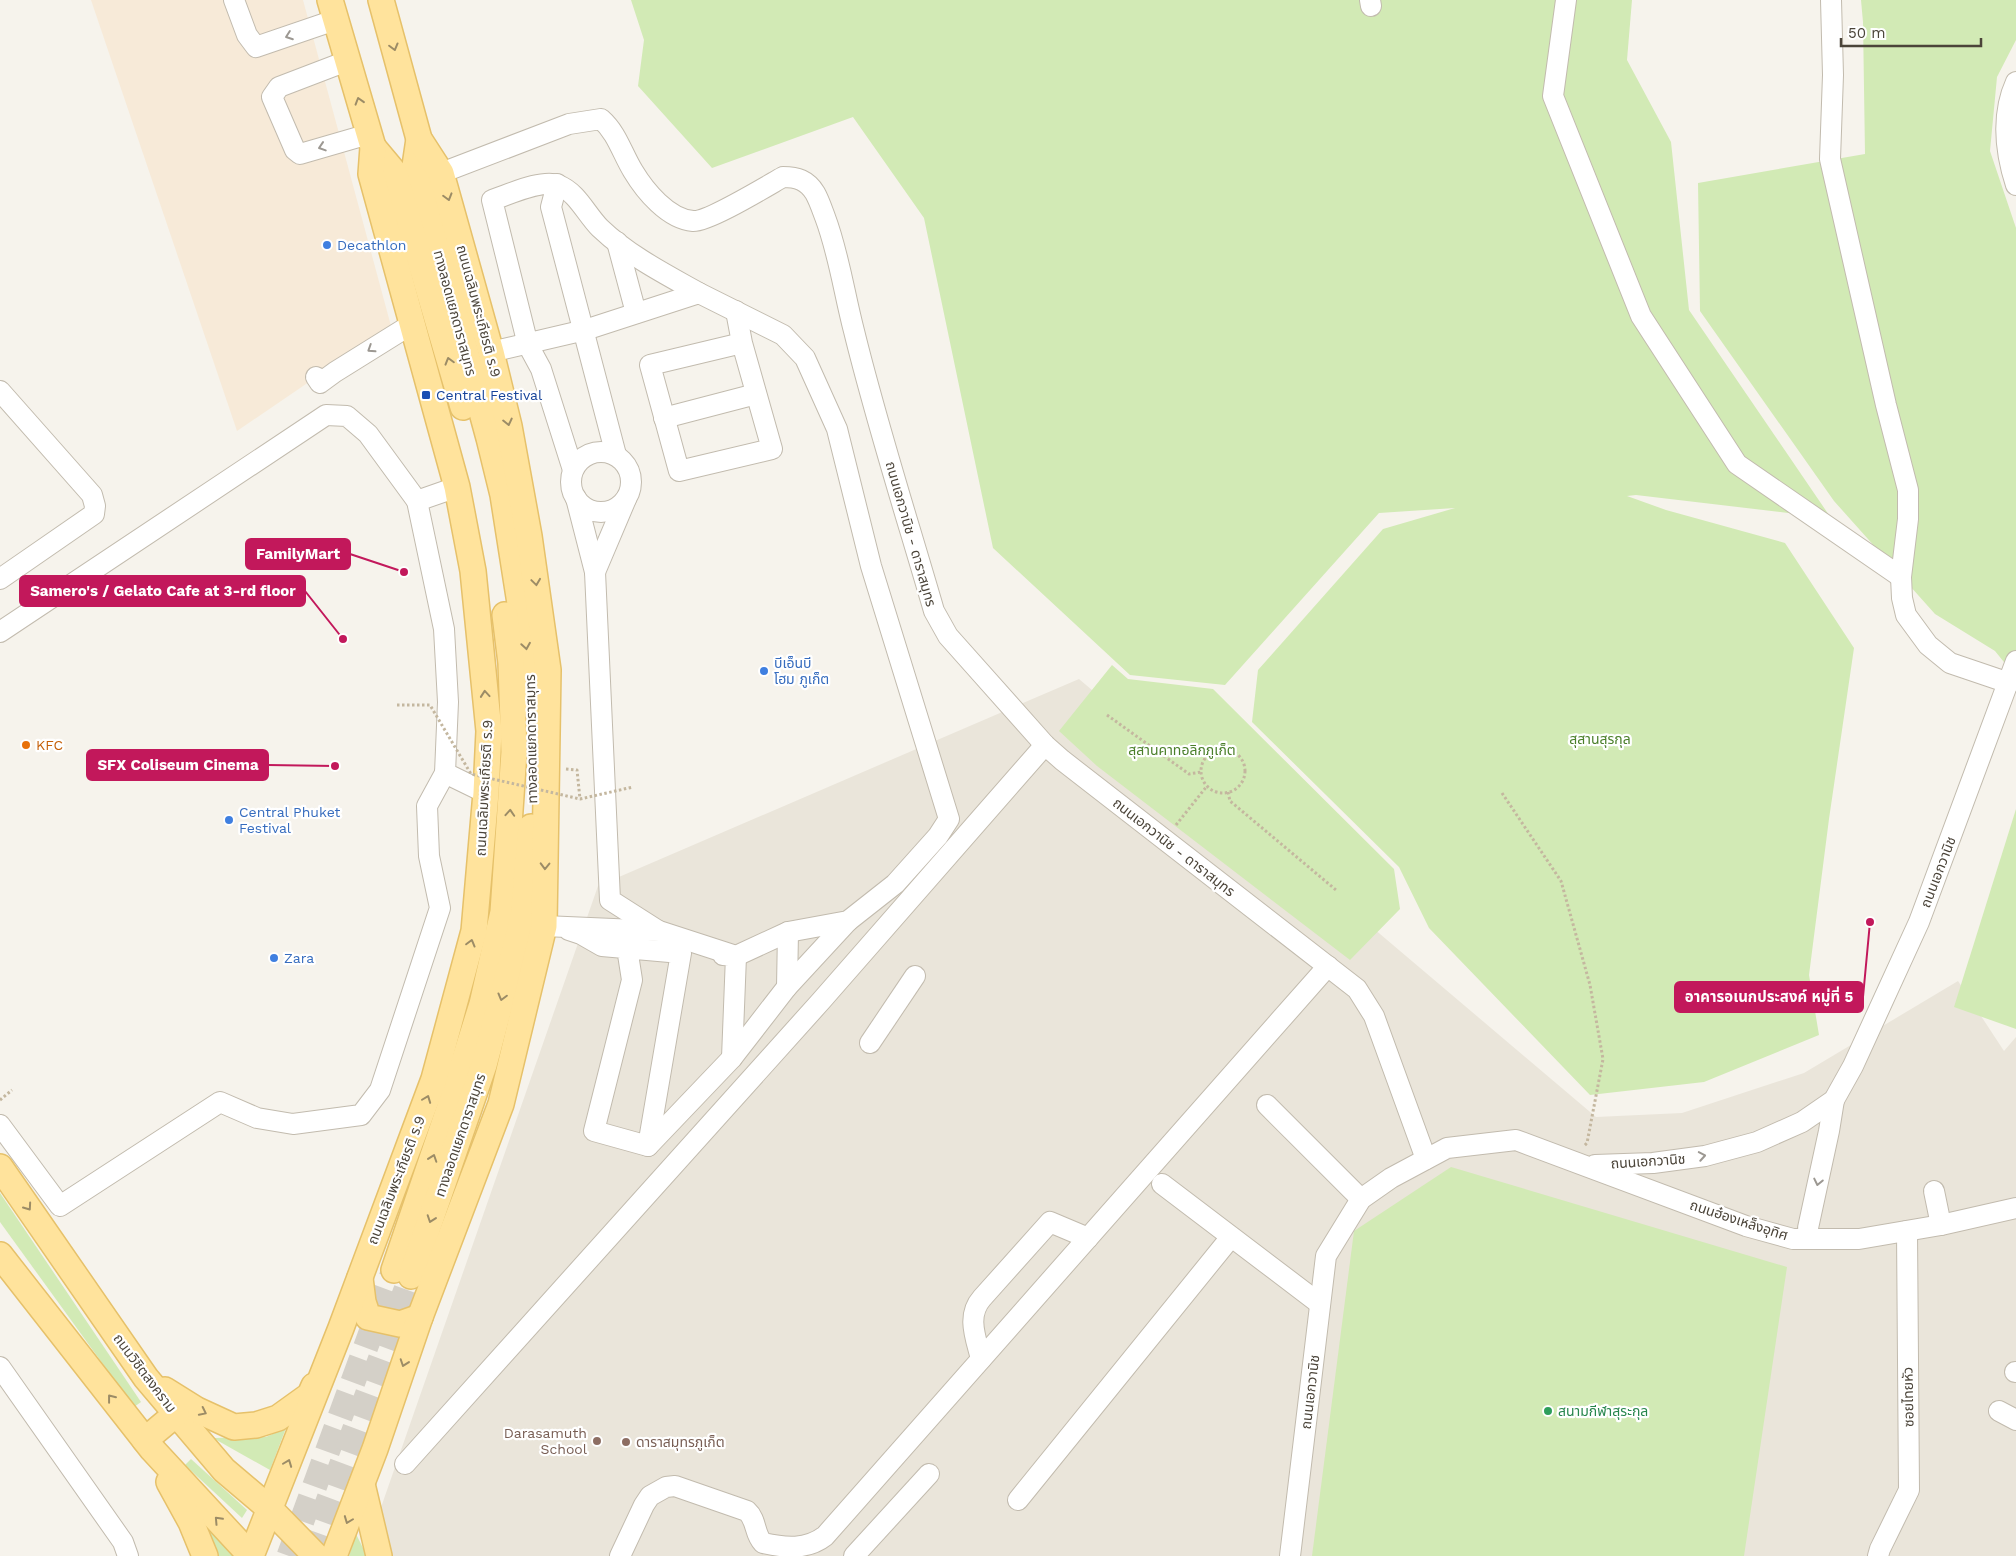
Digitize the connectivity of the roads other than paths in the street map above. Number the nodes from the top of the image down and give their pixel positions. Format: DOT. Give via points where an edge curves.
graph roads {
  1 [pos="234,0"];
  2 [pos="382,0"];
  3 [pos="1566,0"];
  4 [pos="1831,0"];
  5 [pos="333,10"];
  6 [pos="347,61"];
  7 [pos="2016,82"];
  8 [pos="419,138"];
  9 [pos="371,140"];
  10 [pos="441,173"];
  11 [pos="557,184"];
  12 [pos="2016,185"];
  13 [pos="617,242"];
  14 [pos="699,293"];
  15 [pos="736,311"];
  16 [pos="636,313"];
  17 [pos="412,324"];
  18 [pos="584,330"];
  19 [pos="742,343"];
  20 [pos="528,344"];
  21 [pos="491,352"];
  22 [pos="316,377"];
  23 [pos="0,391"];
  24 [pos="756,394"];
  25 [pos="664,418"];
  26 [pos="616,455"];
  27 [pos="573,470"];
  28 [pos="457,487"];
  29 [pos="576,498"];
  30 [pos="626,499"];
  31 [pos="417,501"];
  32 [pos="595,572"];
  33 [pos="1901,577"];
  34 [pos="0,579"];
  35 [pos="0,632"];
  36 [pos="2016,661"];
  37 [pos="2009,683"];
  38 [pos="1046,745"];
  39 [pos="445,773"];
  40 [pos="486,793"];
  41 [pos="848,921"];
  42 [pos="553,927"];
  43 [pos="659,931"];
  44 [pos="788,932"];
  45 [pos="627,948"];
  46 [pos="681,953"];
  47 [pos="736,956"];
  48 [pos="1328,966"];
  49 [pos="916,976"];
  50 [pos="787,987"];
  51 [pos="870,1043"];
  52 [pos="732,1058"];
  53 [pos="1834,1100"];
  54 [pos="1267,1105"];
  55 [pos="1802,1122"];
  56 [pos="0,1125"];
  57 [pos="1828,1135"];
  58 [pos="648,1146"];
  59 [pos="1426,1159"];
  60 [pos="1579,1162"];
  61 [pos="1653,1163"];
  62 [pos="0,1167"];
  63 [pos="1162,1184"];
  64 [pos="1648,1188"];
  65 [pos="1934,1191"];
  66 [pos="1361,1199"];
  67 [pos="2016,1208"];
  68 [pos="1941,1225"];
  69 [pos="1808,1228"];
  70 [pos="1906,1231"];
  71 [pos="1232,1237"];
  72 [pos="1787,1237"];
  73 [pos="1088,1238"];
  74 [pos="1828,1239"];
  75 [pos="0,1255"];
  76 [pos="360,1278"];
  77 [pos="1320,1304"];
  78 [pos="420,1317"];
  79 [pos="341,1328"];
  80 [pos="981,1359"];
  81 [pos="0,1367"];
  82 [pos="146,1378"];
  83 [pos="176,1414"];
  84 [pos="148,1445"];
  85 [pos="404,1464"];
  86 [pos="929,1474"];
  87 [pos="362,1484"];
  88 [pos="1018,1500"];
  89 [pos="270,1509"];
  90 [pos="755,1547"];
  91 [pos="128,1556"];
  92 [pos="205,1556"];
  93 [pos="251,1556"];
  94 [pos="316,1556"];
  95 [pos="334,1556"];
  96 [pos="379,1556"];
  97 [pos="620,1556"];
  98 [pos="854,1556"];
  99 [pos="1290,1556"];
  100 [pos="1878,1556"];
  5 -- 1 [label="street, one-way" via="256,47 247,35"];
  2 -- 8 [label="main road, ถนนเฉลิมพระเกียรติ ร.9, one-way"];
  3 -- 33 [label="street" via="1553,96 1641,316 1737,464"];
  4 -- 33 [label="street" via="1830,159 1908,490"];
  5 -- 6 [label="main road, ถนนเฉลิมพระเกียรติ ร.9"];
  9 -- 6 [label="main road, ถนนเฉลิมพระเกียรติ ร.9, one-way"];
  9 -- 6 [label="street, one-way" via="300,154 295,150 272,97 279,87"];
  7 -- 12 [label="street" via="2007,109 2006,132 2008,161"];
  8 -- 9 [label="main road, ทางลอดแยกดาราสมุทร, one-way" via="414,166 503,496 533,686 533,803 523,918 484,1065 403,1273 482,1004 503,912 514,752 511,663 496,535 474,444 394,172"];
  8 -- 10 [label="main road, ถนนเฉลิมพระเกียรติ ร.9"];
  9 -- 17 [label="main road, ถนนเฉลิมพระเกียรติ ร.9" via="372,174"];
  10 -- 21 [label="main road, ถนนเฉลิมพระเกียรติ ร.9, one-way"];
  10 -- 38 [label="street, ถนนเอกวานิช - ดาราสมุทร" via="569,124 601,119 614,133 640,183 670,212 682,218 694,221 710,217 783,177 807,182 816,194 842,272 861,357 934,612 948,636"];
  11 -- 13 [label="street" via="573,195 600,228"];
  11 -- 18 [label="street" via="551,207"];
  11 -- 20 [label="street" via="538,184 492,200"];
  13 -- 14 [label="street"];
  13 -- 16 [label="street"];
  14 -- 15 [label="street"];
  14 -- 16 [label="street"];
  15 -- 19 [label="street"];
  15 -- 41 [label="street" via="783,335 805,358 837,429 870,566 949,819 895,884"];
  16 -- 18 [label="street"];
  17 -- 22 [label="street, one-way" via="320,383"];
  17 -- 28 [label="main road, ถนนเฉลิมพระเกียรติ ร.9"];
  18 -- 20 [label="street"];
  18 -- 26 [label="street"];
  19 -- 24 [label="street"];
  19 -- 25 [label="street" via="650,365"];
  20 -- 21 [label="street"];
  20 -- 27 [label="street" via="541,369"];
  21 -- 42 [label="main road, ถนนเฉลิมพระเกียรติ ร.9, one-way" via="528,527 548,670"];
  23 -- 34 [label="street" via="92,495 95,506 94,514"];
  24 -- 25 [label="street"];
  24 -- 25 [label="street" via="772,448 679,471"];
  26 -- 27 [label="street" via="596,452 586,455"];
  26 -- 30 [label="street" via="630,470 631,490"];
  27 -- 29 [label="street" via="571,490"];
  28 -- 31 [label="street"];
  40 -- 28 [label="main road, ถนนเฉลิมพระเกียรติ ร.9, one-way" via="489,731 474,571"];
  29 -- 30 [label="street" via="582,506 601,513 620,506"];
  29 -- 32 [label="street"];
  30 -- 32 [label="street"];
  31 -- 35 [label="street" via="368,434 347,416 326,416"];
  31 -- 39 [label="street" via="444,629 448,702"];
  32 -- 43 [label="street" via="610,900"];
  33 -- 37 [label="street" via="1906,615 1928,645 1950,663"];
  36 -- 37 [label="street, ถนนเอกวานิช"];
  37 -- 53 [label="street, ถนนเอกวานิช" via="1919,922"];
  38 -- 48 [label="street, ถนนเอกวานิช - ดาราสมุทร"];
  38 -- 85 [label="street" via="821,1001"];
  39 -- 40 [label="street"];
  39 -- 56 [label="street" via="427,806 429,856 440,908 380,1090 361,1115 293,1124 257,1118 220,1102 60,1206"];
  76 -- 40 [label="main road, ถนนเฉลิมพระเกียรติ ร.9, one-way" via="434,1078 474,930"];
  41 -- 44 [label="street"];
  41 -- 50 [label="street"];
  42 -- 43 [label="street"];
  42 -- 45 [label="street" via="581,934 602,946"];
  42 -- 78 [label="main road, ถนนเฉลิมพระเกียรติ ร.9" via="500,1104"];
  43 -- 47 [label="street"];
  44 -- 47 [label="street"];
  44 -- 50 [label="street"];
  45 -- 46 [label="street"];
  45 -- 58 [label="street" via="632,980 594,1131"];
  46 -- 47 [label="street"];
  46 -- 58 [label="street"];
  47 -- 52 [label="street"];
  48 -- 59 [label="street, ถนนเอกวานิช - ดาราสมุทร" via="1357,988 1374,1016"];
  48 -- 73 [label="street"];
  49 -- 51 [label="street"];
  50 -- 52 [label="street"];
  52 -- 58 [label="street"];
  53 -- 55 [label="street, ถนนเอกวานิช"];
  53 -- 57 [label="street"];
  54 -- 66 [label="street"];
  55 -- 57 [label="street" via="1814,1120 1825,1126"];
  61 -- 55 [label="street, ถนนเอกวานิช, one-way" via="1706,1156 1748,1144"];
  57 -- 69 [label="street, one-way"];
  59 -- 60 [label="street, ถนนเอกวานิช" via="1448,1148 1516,1140"];
  59 -- 66 [label="street, ถนนเอกวานิช"];
  60 -- 61 [label="street, ถนนเอกวานิช"];
  60 -- 64 [label="street, ถนนฮ๋องเหล็งอุทิศ"];
  61 -- 64 [label="street" via="1646,1166 1638,1177"];
  62 -- 82 [label="main road, ถนนวิชิตสงคราม, one-way"];
  63 -- 71 [label="street"];
  64 -- 72 [label="street, ถนนฮ๋องเหล็งอุทิศ" via="1746,1226"];
  65 -- 68 [label="street"];
  66 -- 77 [label="street, ถนนเอกวานิช" via="1326,1256"];
  67 -- 68 [label="street, ถนนฮ๋องเหล็งอุทิศ"];
  68 -- 70 [label="street, ถนนฮ๋องเหล็งอุทิศ"];
  69 -- 72 [label="street"];
  69 -- 74 [label="street"];
  70 -- 74 [label="street, ถนนฮ๋องเหล็งอุทิศ" via="1859,1239"];
  70 -- 100 [label="street, ซอยไทยหัว" via="1909,1490"];
  71 -- 77 [label="street"];
  71 -- 88 [label="street"];
  72 -- 74 [label="street, ถนนฮ๋องเหล็งอุทิศ"];
  73 -- 80 [label="street"];
  73 -- 80 [label="street" via="1050,1222 976,1305 973,1322"];
  84 -- 75 [label="main road, one-way"];
  76 -- 78 [label="main road" via="368,1317 400,1324"];
  76 -- 79 [label="main road, ถนนเฉลิมพระเกียรติ ร.9"];
  77 -- 99 [label="street, ถนนเอกวานิช"];
  78 -- 87 [label="main road, ถนนเฉลิมพระเกียรติ ร.9, one-way"];
  82 -- 79 [label="main road, one-way" via="197,1410 234,1427 256,1424 278,1418 310,1395"];
  89 -- 79 [label="main road, ถนนเฉลิมพระเกียรติ ร.9, one-way"];
  80 -- 90 [label="street" via="825,1536 797,1547 763,1543"];
  81 -- 91 [label="street" via="123,1542"];
  82 -- 83 [label="main road, ถนนวิชิตสงคราม"];
  83 -- 84 [label="main road"];
  83 -- 89 [label="main road, ถนนวิชิตสงคราม" via="224,1470"];
  84 -- 92 [label="main road" via="191,1522"];
  93 -- 84 [label="main road, one-way"];
  86 -- 98 [label="street"];
  87 -- 95 [label="main road, ถนนเฉลิมพระเกียรติ ร.9, one-way"];
  87 -- 96 [label="main road"];
  89 -- 93 [label="main road, ถนนเฉลิมพระเกียรติ ร.9"];
  89 -- 94 [label="main road, ถนนวิชิตสงคราม"];
  90 -- 97 [label="street" via="755,1523 747,1511 675,1486 650,1496"];
}
